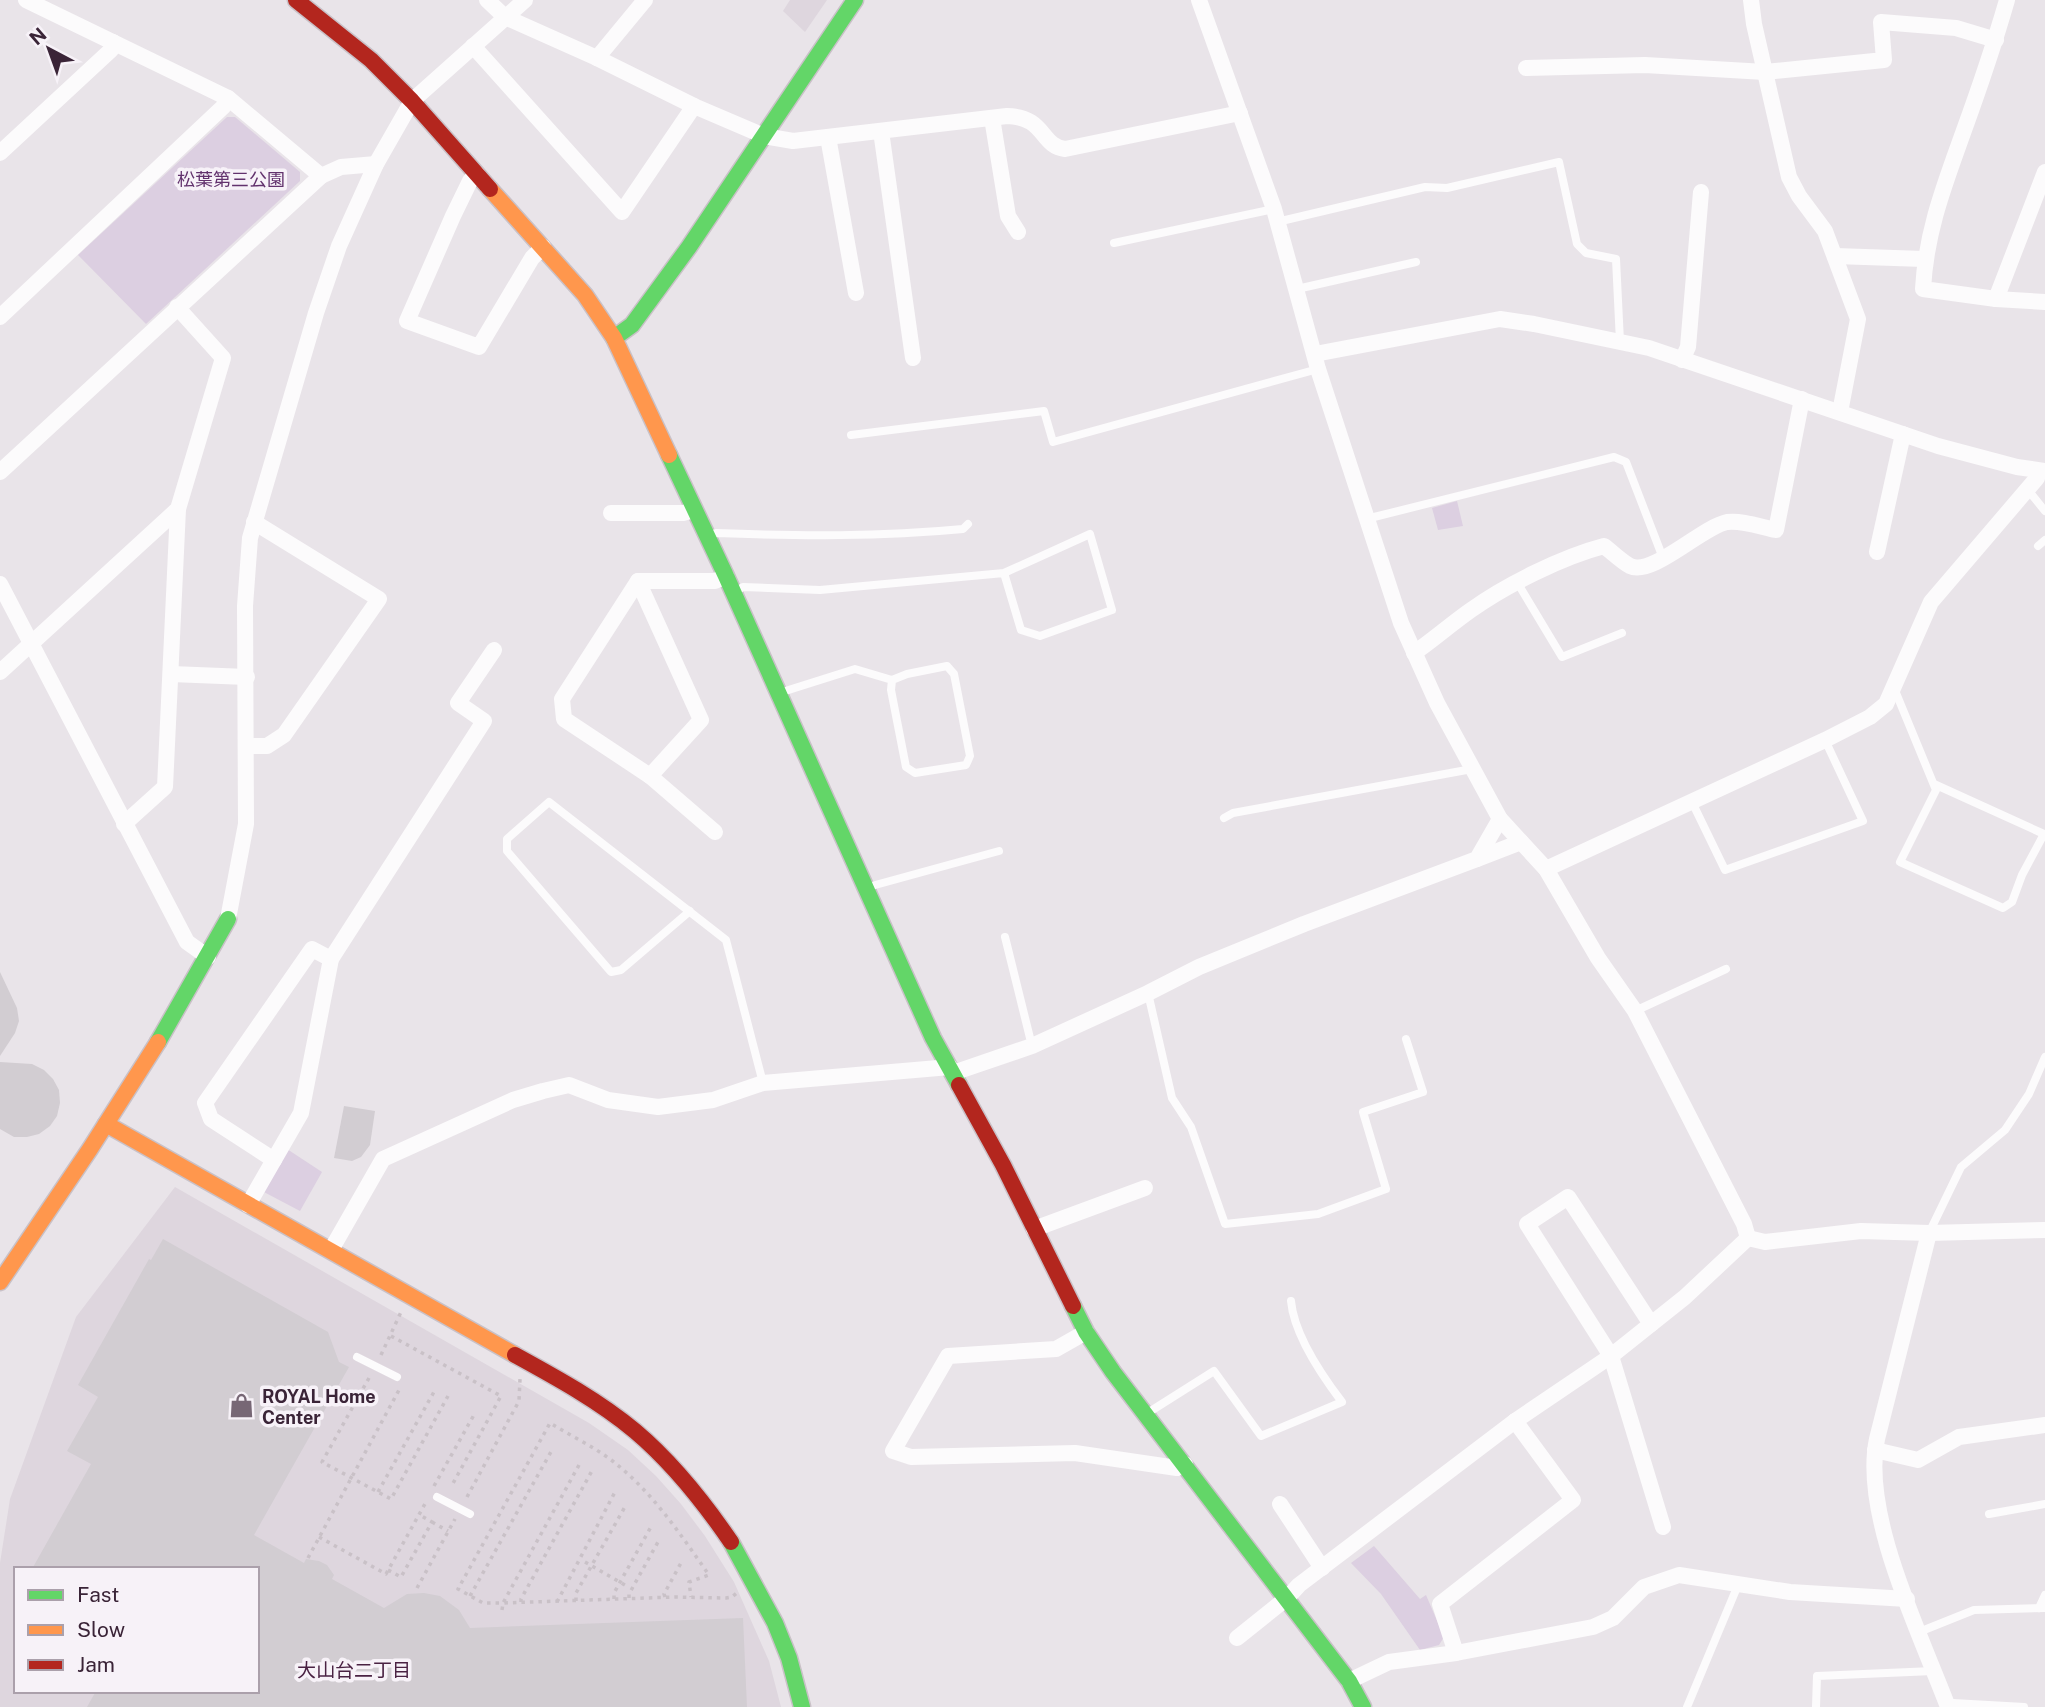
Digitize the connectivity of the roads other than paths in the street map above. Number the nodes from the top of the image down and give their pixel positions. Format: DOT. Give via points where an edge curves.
graph roads {
  1 [pos="26,0"];
  2 [pos="296,0"];
  3 [pos="487,0"];
  4 [pos="525,0"];
  5 [pos="645,0"];
  6 [pos="855,0"];
  7 [pos="1199,0"];
  8 [pos="1751,0"];
  9 [pos="2007,0"];
  10 [pos="505,17"];
  11 [pos="1996,40"];
  12 [pos="113,42"];
  13 [pos="473,46"];
  14 [pos="597,58"];
  15 [pos="1526,68"];
  16 [pos="1765,72"];
  17 [pos="228,98"];
  18 [pos="412,101"];
  19 [pos="694,106"];
  20 [pos="1240,113"];
  21 [pos="992,118"];
  22 [pos="881,131"];
  23 [pos="764,136"];
  24 [pos="828,137"];
  25 [pos="0,153"];
  26 [pos="376,164"];
  27 [pos="2045,172"];
  28 [pos="477,174"];
  29 [pos="321,176"];
  30 [pos="1701,192"];
  31 [pos="1275,215"];
  32 [pos="1018,232"];
  33 [pos="1114,243"];
  34 [pos="543,247"];
  35 [pos="1835,256"];
  36 [pos="1924,259"];
  37 [pos="1416,262"];
  38 [pos="1297,289"];
  39 [pos="856,293"];
  40 [pos="1996,299"];
  41 [pos="2045,302"];
  42 [pos="177,307"];
  43 [pos="0,317"];
  44 [pos="614,338"];
  45 [pos="1620,342"];
  46 [pos="913,358"];
  47 [pos="1682,360"];
  48 [pos="1316,361"];
  49 [pos="1802,399"];
  50 [pos="1840,412"];
  51 [pos="1903,434"];
  52 [pos="851,435"];
  53 [pos="2042,471"];
  54 [pos="0,472"];
  55 [pos="2028,490"];
  56 [pos="178,509"];
  57 [pos="694,510"];
  58 [pos="2045,511"];
  59 [pos="611,513"];
  60 [pos="1366,519"];
  61 [pos="254,522"];
  62 [pos="968,524"];
  63 [pos="706,536"];
  64 [pos="1877,552"];
  65 [pos="1663,559"];
  66 [pos="1004,573"];
  67 [pos="726,576"];
  68 [pos="638,581"];
  69 [pos="1517,582"];
  70 [pos="0,584"];
  71 [pos="733,592"];
  72 [pos="1622,633"];
  73 [pos="30,644"];
  74 [pos="494,650"];
  75 [pos="1414,653"];
  76 [pos="0,672"];
  77 [pos="172,674"];
  78 [pos="247,677"];
  79 [pos="892,680"];
  80 [pos="1894,688"];
  81 [pos="779,693"];
  82 [pos="1825,740"];
  83 [pos="247,747"];
  84 [pos="1472,769"];
  85 [pos="650,776"];
  86 [pos="1934,784"];
  87 [pos="1692,802"];
  88 [pos="1224,818"];
  89 [pos="1500,819"];
  90 [pos="124,824"];
  91 [pos="715,832"];
  92 [pos="1521,842"];
  93 [pos="999,851"];
  94 [pos="1477,859"];
  95 [pos="1546,869"];
  96 [pos="865,888"];
  97 [pos="690,911"];
  98 [pos="1005,937"];
  99 [pos="208,957"];
  100 [pos="331,959"];
  101 [pos="1726,969"];
  102 [pos="1148,993"];
  103 [pos="1635,1011"];
  104 [pos="1406,1039"];
  105 [pos="1032,1046"];
  106 [pos="2045,1057"];
  107 [pos="951,1070"];
  108 [pos="763,1083"];
  109 [pos="106,1124"];
  110 [pos="274,1160"];
  111 [pos="1145,1188"];
  112 [pos="248,1205"];
  113 [pos="1034,1229"];
  114 [pos="2045,1230"];
  115 [pos="1929,1233"];
  116 [pos="1748,1238"];
  117 [pos="331,1250"];
  118 [pos="0,1282"];
  119 [pos="1292,1301"];
  120 [pos="1651,1324"];
  121 [pos="1086,1332"];
  122 [pos="1611,1356"];
  123 [pos="357,1357"];
  124 [pos="400,1380"];
  125 [pos="1146,1414"];
  126 [pos="1515,1421"];
  127 [pos="2045,1425"];
  128 [pos="1875,1450"];
  129 [pos="1185,1464"];
  130 [pos="434,1495"];
  131 [pos="1280,1504"];
  132 [pos="2045,1504"];
  133 [pos="470,1514"];
  134 [pos="1989,1514"];
  135 [pos="1663,1527"];
  136 [pos="1322,1568"];
  137 [pos="1738,1585"];
  138 [pos="2045,1595"];
  139 [pos="1287,1598"];
  140 [pos="1907,1600"];
  141 [pos="2042,1608"];
  142 [pos="1919,1632"];
  143 [pos="1237,1638"];
  144 [pos="1456,1653"];
  145 [pos="1933,1671"];
  146 [pos="1349,1681"];
  147 [pos="1948,1706"];
  148 [pos="802,1707"];
  149 [pos="1363,1707"];
  150 [pos="1687,1707"];
  151 [pos="1816,1707"];
  152 [pos="2024,1707"];
  1 -- 12 [label="street"];
  2 -- 18 [label="street" via="371,60"];
  3 -- 10 [label="street"];
  4 -- 10 [label="street"];
  5 -- 14 [label="street"];
  6 -- 23 [label="street"];
  7 -- 20 [label="street"];
  8 -- 16 [label="street"];
  9 -- 11 [label="street"];
  10 -- 13 [label="street"];
  10 -- 14 [label="street"];
  11 -- 16 [label="street" via="1956,28 1881,22 1884,60"];
  11 -- 36 [label="street" via="1933,216"];
  12 -- 17 [label="street"];
  12 -- 25 [label="street" via="111,50"];
  13 -- 18 [label="street"];
  13 -- 19 [label="street" via="622,212"];
  14 -- 19 [label="street"];
  15 -- 16 [label="street" via="1645,65"];
  16 -- 35 [label="street" via="1789,177 1825,231"];
  17 -- 29 [label="street"];
  17 -- 43 [label="street"];
  18 -- 26 [label="street"];
  18 -- 28 [label="street"];
  19 -- 23 [label="street"];
  20 -- 21 [label="street" via="1065,149 1053,145 1023,116"];
  20 -- 31 [label="street"];
  21 -- 22 [label="street"];
  21 -- 32 [label="street" via="1008,216"];
  22 -- 24 [label="street"];
  22 -- 46 [label="street"];
  23 -- 24 [label="street" via="793,141"];
  23 -- 44 [label="street" via="632,325"];
  24 -- 39 [label="street"];
  26 -- 29 [label="street" via="341,167"];
  26 -- 61 [label="street" via="339,246"];
  27 -- 40 [label="street"];
  28 -- 34 [label="street"];
  28 -- 34 [label="street" via="453,216 407,321 479,347"];
  29 -- 42 [label="street"];
  30 -- 47 [label="street" via="1688,347"];
  31 -- 33 [label="lane"];
  31 -- 38 [label="street"];
  31 -- 45 [label="lane" via="1425,187 1447,188 1559,162 1577,244 1586,253 1616,259"];
  34 -- 44 [label="street" via="585,295"];
  35 -- 36 [label="street"];
  35 -- 50 [label="street" via="1858,319"];
  36 -- 40 [label="street" via="1923,289"];
  37 -- 38 [label="lane"];
  38 -- 48 [label="street"];
  40 -- 41 [label="street"];
  42 -- 54 [label="street"];
  42 -- 56 [label="street" via="223,358"];
  44 -- 57 [label="street"];
  45 -- 47 [label="street"];
  45 -- 48 [label="street" via="1500,319"];
  47 -- 49 [label="street"];
  48 -- 52 [label="lane" via="1053,442 1044,411"];
  48 -- 60 [label="street"];
  49 -- 50 [label="street"];
  49 -- 65 [label="street" via="1776,530 1728,522 1702,532"];
  50 -- 51 [label="street"];
  51 -- 53 [label="street" via="1990,461"];
  51 -- 64 [label="street"];
  53 -- 55 [label="street"];
  55 -- 58 [label="lane"];
  55 -- 80 [label="street" via="1931,602"];
  56 -- 73 [label="street"];
  56 -- 77 [label="street"];
  57 -- 59 [label="street"];
  57 -- 63 [label="street"];
  60 -- 65 [label="lane" via="1614,457 1626,462"];
  60 -- 75 [label="street"];
  61 -- 78 [label="street" via="245,606"];
  61 -- 83 [label="street" via="379,600 284,735 267,746"];
  62 -- 63 [label="lane" via="963,529 907,535"];
  63 -- 67 [label="street"];
  65 -- 69 [label="street" via="1641,568 1631,566 1604,546"];
  66 -- 66 [label="lane" via="1090,534 1112,610 1040,636 1021,630"];
  66 -- 71 [label="lane" via="820,590 743,587"];
  67 -- 68 [label="street" via="715,581"];
  67 -- 71 [label="street"];
  68 -- 85 [label="street" via="701,720"];
  68 -- 85 [label="street" via="562,699 564,719"];
  69 -- 72 [label="lane" via="1562,657"];
  69 -- 75 [label="street"];
  70 -- 73 [label="street"];
  71 -- 81 [label="street"];
  73 -- 76 [label="street"];
  73 -- 90 [label="street"];
  74 -- 100 [label="street" via="458,703 484,721"];
  75 -- 84 [label="street"];
  77 -- 78 [label="street"];
  77 -- 90 [label="street" via="165,787"];
  78 -- 83 [label="street"];
  79 -- 79 [label="lane" via="947,666 954,674 970,756 966,765 915,774 906,767"];
  79 -- 81 [label="lane" via="855,669"];
  80 -- 82 [label="street" via="1886,704"];
  80 -- 86 [label="lane"];
  81 -- 96 [label="street"];
  82 -- 87 [label="street"];
  82 -- 87 [label="lane" via="1863,821 1725,870"];
  83 -- 99 [label="street" via="246,824 228,919"];
  84 -- 88 [label="lane"];
  84 -- 89 [label="street"];
  85 -- 91 [label="street"];
  86 -- 86 [label="lane" via="2044,834 2012,902 2003,908 1900,862 1936,790"];
  87 -- 95 [label="street"];
  89 -- 92 [label="street"];
  89 -- 94 [label="street"];
  90 -- 99 [label="street" via="187,943"];
  92 -- 94 [label="street"];
  92 -- 95 [label="street"];
  93 -- 96 [label="lane"];
  94 -- 102 [label="street" via="1292,929"];
  95 -- 103 [label="street"];
  96 -- 107 [label="street"];
  97 -- 97 [label="lane" via="549,802 507,839 507,850 611,972 621,970"];
  97 -- 108 [label="lane" via="726,940"];
  98 -- 105 [label="lane"];
  99 -- 109 [label="street"];
  100 -- 110 [label="street" via="301,1113"];
  100 -- 110 [label="street" via="312,949 205,1103 211,1119"];
  101 -- 103 [label="lane"];
  102 -- 104 [label="lane" via="1171,1098 1191,1127 1225,1224 1318,1214 1386,1189 1363,1112 1423,1092"];
  102 -- 105 [label="street"];
  103 -- 116 [label="street"];
  105 -- 107 [label="street"];
  106 -- 115 [label="lane" via="2029,1094 2005,1130 1961,1167"];
  107 -- 108 [label="street"];
  107 -- 113 [label="street"];
  108 -- 117 [label="street" via="713,1100 658,1107 608,1100 569,1085 513,1100 383,1159"];
  109 -- 112 [label="street"];
  109 -- 118 [label="street"];
  110 -- 112 [label="street"];
  111 -- 113 [label="street"];
  112 -- 117 [label="street"];
  113 -- 121 [label="street"];
  114 -- 115 [label="street"];
  115 -- 116 [label="street" via="1861,1231 1765,1242"];
  115 -- 128 [label="street"];
  116 -- 120 [label="street"];
  117 -- 148 [label="street" via="596,1402 653,1447 727,1535 762,1594 788,1653"];
  119 -- 125 [label="lane" via="1293,1316 1325,1380 1342,1402 1261,1436 1213,1371"];
  120 -- 122 [label="street"];
  120 -- 122 [label="street" via="1568,1197 1527,1224"];
  121 -- 125 [label="street"];
  121 -- 129 [label="street" via="1056,1349 948,1356 893,1451 911,1457 1074,1452 1177,1468"];
  122 -- 126 [label="street"];
  122 -- 135 [label="street"];
  123 -- 124 [label="lane"];
  125 -- 129 [label="street"];
  126 -- 136 [label="street"];
  126 -- 144 [label="street" via="1573,1500 1440,1604"];
  127 -- 128 [label="street" via="1959,1437 1918,1460"];
  128 -- 140 [label="street" via="1882,1525"];
  129 -- 139 [label="street"];
  130 -- 133 [label="lane"];
  131 -- 136 [label="street"];
  132 -- 134 [label="lane"];
  136 -- 139 [label="street"];
  137 -- 140 [label="street"];
  137 -- 144 [label="street" via="1679,1575 1644,1587 1614,1618 1593,1627"];
  137 -- 150 [label="lane"];
  138 -- 141 [label="lane"];
  139 -- 143 [label="street"];
  139 -- 146 [label="street"];
  140 -- 142 [label="street"];
  141 -- 142 [label="lane" via="1975,1610"];
  142 -- 145 [label="street"];
  144 -- 146 [label="street" via="1389,1662"];
  145 -- 147 [label="street"];
  145 -- 151 [label="lane" via="1817,1675"];
  146 -- 149 [label="street"];
  147 -- 152 [label="lane"];
}
